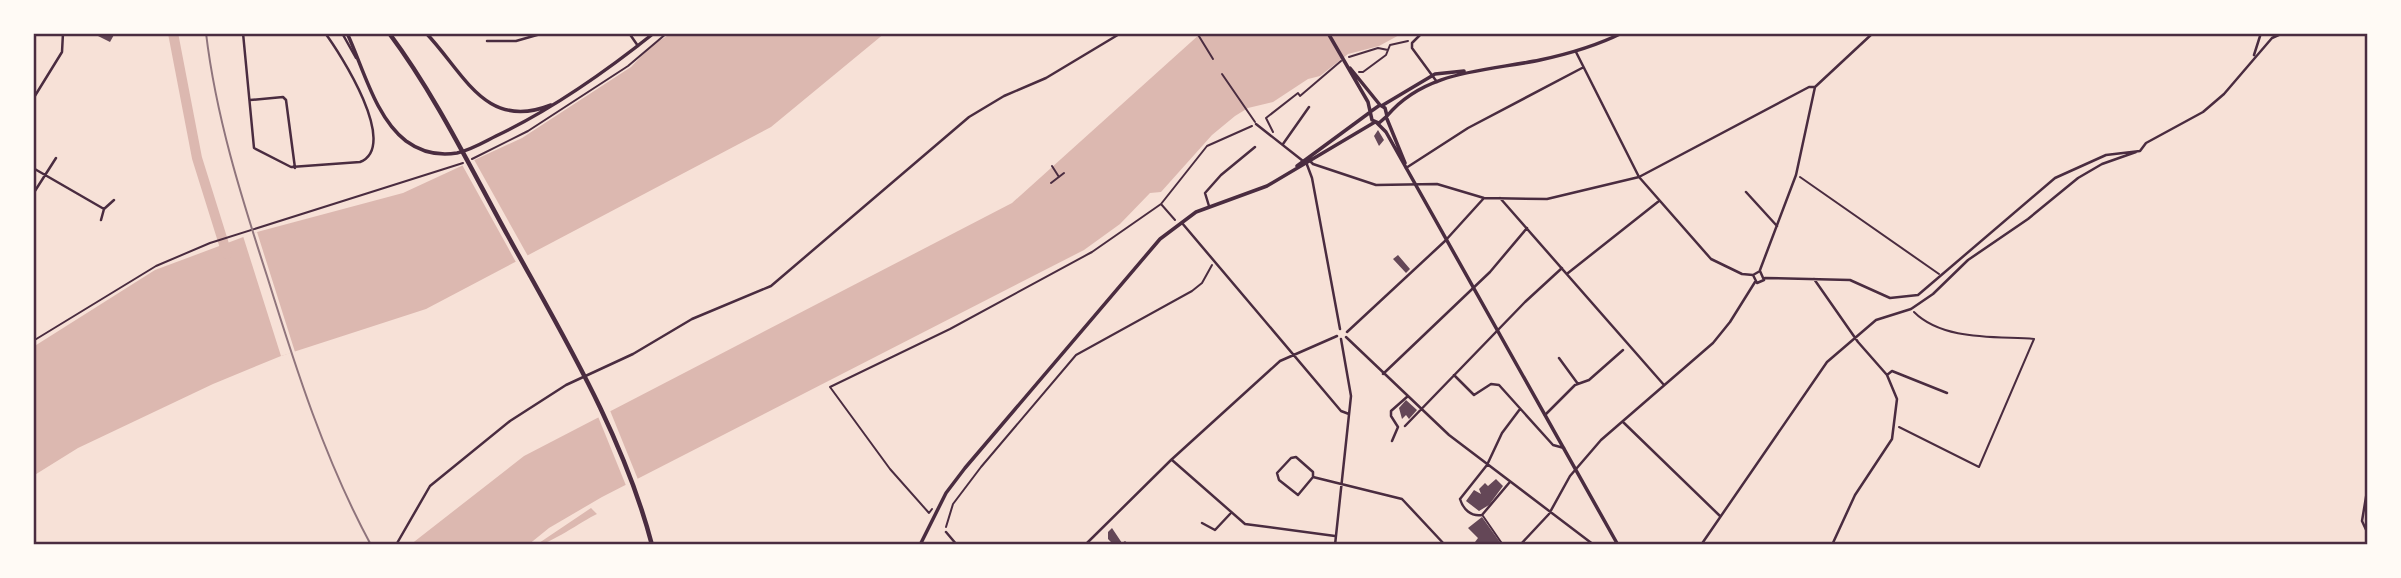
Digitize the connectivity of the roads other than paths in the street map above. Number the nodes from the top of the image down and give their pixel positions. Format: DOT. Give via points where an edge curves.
graph roads {
  1 [pos="63,33"];
  2 [pos="243,33"];
  3 [pos="326,33"];
  4 [pos="344,33"];
  5 [pos="389,33"];
  6 [pos="426,33"];
  7 [pos="544,33"];
  8 [pos="629,33"];
  9 [pos="654,33"];
  10 [pos="1121,33"];
  11 [pos="1197,33"];
  12 [pos="1328,33"];
  13 [pos="1422,33"];
  14 [pos="1622,33"];
  15 [pos="1873,33"];
  16 [pos="2261,33"];
  17 [pos="2283,33"];
  18 [pos="487,41"];
  19 [pos="638,46"];
  20 [pos="1576,51"];
  21 [pos="2253,58"];
  22 [pos="1213,59"];
  23 [pos="1344,61"];
  24 [pos="1582,68"];
  25 [pos="1473,71"];
  26 [pos="1222,74"];
  27 [pos="1434,75"];
  28 [pos="1437,82"];
  29 [pos="1815,86"];
  30 [pos="33,99"];
  31 [pos="248,100"];
  32 [pos="557,103"];
  33 [pos="1380,105"];
  34 [pos="1309,107"];
  35 [pos="1369,113"];
  36 [pos="1387,116"];
  37 [pos="1376,122"];
  38 [pos="1256,124"];
  39 [pos="1283,145"];
  40 [pos="1255,147"];
  41 [pos="2140,151"];
  42 [pos="56,158"];
  43 [pos="1306,161"];
  44 [pos="295,167"];
  45 [pos="33,169"];
  46 [pos="1406,169"];
  47 [pos="45,175"];
  48 [pos="1639,177"];
  49 [pos="1414,183"];
  50 [pos="1746,192"];
  51 [pos="33,194"];
  52 [pos="1485,198"];
  53 [pos="1500,198"];
  54 [pos="114,200"];
  55 [pos="1659,201"];
  56 [pos="1209,206"];
  57 [pos="104,209"];
  58 [pos="101,220"];
  59 [pos="1180,223"];
  60 [pos="1777,226"];
  61 [pos="1527,228"];
  62 [pos="1446,241"];
  63 [pos="1562,268"];
  64 [pos="1760,271"];
  65 [pos="1567,274"];
  66 [pos="1753,275"];
  67 [pos="1765,278"];
  68 [pos="1814,279"];
  69 [pos="1755,282"];
  70 [pos="1473,289"];
  71 [pos="1340,329"];
  72 [pos="1497,332"];
  73 [pos="1347,335"];
  74 [pos="1856,335"];
  75 [pos="1337,336"];
  76 [pos="1341,339"];
  77 [pos="1626,347"];
  78 [pos="1291,356"];
  79 [pos="1559,358"];
  80 [pos="1384,374"];
  81 [pos="1454,374"];
  82 [pos="1887,375"];
  83 [pos="1578,384"];
  84 [pos="1665,386"];
  85 [pos="1947,393"];
  86 [pos="1408,396"];
  87 [pos="1421,408"];
  88 [pos="1520,409"];
  89 [pos="1349,414"];
  90 [pos="1545,415"];
  91 [pos="1623,422"];
  92 [pos="1405,426"];
  93 [pos="1392,441"];
  94 [pos="1564,449"];
  95 [pos="1171,460"];
  96 [pos="1487,466"];
  97 [pos="1575,469"];
  98 [pos="1313,477"];
  99 [pos="1509,483"];
  100 [pos="1339,484"];
  101 [pos="2368,485"];
  102 [pos="1230,514"];
  103 [pos="1549,514"];
  104 [pos="1482,515"];
  105 [pos="1720,516"];
  106 [pos="1202,523"];
  107 [pos="946,533"];
  108 [pos="2368,534"];
  109 [pos="1335,536"];
  110 [pos="396,545"];
  111 [pos="652,545"];
  112 [pos="919,545"];
  113 [pos="957,545"];
  114 [pos="1084,545"];
  115 [pos="1335,545"];
  116 [pos="1445,545"];
  117 [pos="1503,545"];
  118 [pos="1520,545"];
  119 [pos="1594,545"];
  120 [pos="1618,545"];
  121 [pos="1701,545"];
  122 [pos="1832,545"];
  1 -- 30 [label="street" via="62,52"];
  2 -- 31 [label="street"];
  3 -- 44 [label="street" via="364,98 371,149 360,162"];
  4 -- 32 [label="main road" via="381,108 399,135 421,149 449,154 472,148"];
  5 -- 111 [label="main road" via="444,120 588,381 619,447"];
  6 -- 32 [label="main road" via="480,97 494,106 525,113"];
  7 -- 18 [label="street"];
  8 -- 19 [label="street"];
  9 -- 19 [label="main road"];
  10 -- 110 [label="street" via="969,117 771,286 692,319 633,354 566,385 510,421 430,486"];
  11 -- 22 [label="street"];
  12 -- 23 [label="main road"];
  13 -- 27 [label="street" via="1412,43 1414,53"];
  14 -- 20 [label="main road"];
  15 -- 29 [label="street"];
  16 -- 21 [label="street"];
  17 -- 21 [label="street"];
  19 -- 32 [label="main road"];
  20 -- 24 [label="street"];
  20 -- 25 [label="main road"];
  21 -- 41 [label="street" via="2203,112 2146,143"];
  23 -- 33 [label="main road"];
  23 -- 35 [label="main road" via="1367,100"];
  24 -- 46 [label="street" via="1468,128"];
  24 -- 48 [label="street"];
  25 -- 27 [label="main road"];
  25 -- 28 [label="main road"];
  26 -- 38 [label="street"];
  27 -- 28 [label="street"];
  27 -- 33 [label="main road"];
  28 -- 36 [label="main road"];
  29 -- 48 [label="street"];
  29 -- 60 [label="street" via="1796,175"];
  31 -- 44 [label="street" via="254,148"];
  31 -- 44 [label="street" via="286,100"];
  33 -- 35 [label="main road"];
  33 -- 36 [label="main road"];
  34 -- 39 [label="street"];
  35 -- 37 [label="main road"];
  35 -- 43 [label="main road"];
  36 -- 37 [label="main road"];
  36 -- 46 [label="main road"];
  37 -- 43 [label="main road"];
  37 -- 46 [label="main road"];
  38 -- 39 [label="street"];
  39 -- 43 [label="street"];
  40 -- 56 [label="street" via="1205,193"];
  41 -- 68 [label="street" via="2106,155 2055,178 1918,295 1898,299 1850,280"];
  41 -- 74 [label="street" via="2102,163 2078,178 1911,309 1876,320"];
  42 -- 47 [label="street"];
  43 -- 49 [label="street" via="1376,185"];
  43 -- 56 [label="main road" via="1267,186"];
  43 -- 71 [label="street"];
  45 -- 47 [label="street"];
  46 -- 49 [label="main road"];
  47 -- 51 [label="street"];
  47 -- 57 [label="street"];
  48 -- 53 [label="street" via="1547,200"];
  48 -- 55 [label="street"];
  49 -- 52 [label="street" via="1437,184"];
  49 -- 62 [label="main road"];
  50 -- 60 [label="street"];
  52 -- 53 [label="street"];
  52 -- 62 [label="street"];
  53 -- 61 [label="street"];
  54 -- 57 [label="street"];
  55 -- 65 [label="street"];
  55 -- 66 [label="street" via="1711,259 1732,271"];
  56 -- 59 [label="main road"];
  57 -- 58 [label="street"];
  59 -- 78 [label="street"];
  59 -- 112 [label="main road" via="1130,273 965,468"];
  60 -- 64 [label="street"];
  61 -- 63 [label="street"];
  61 -- 70 [label="street"];
  62 -- 70 [label="main road"];
  62 -- 73 [label="street"];
  63 -- 65 [label="street"];
  63 -- 72 [label="street"];
  64 -- 66 [label="street"];
  64 -- 67 [label="street"];
  65 -- 77 [label="street"];
  66 -- 69 [label="street"];
  67 -- 68 [label="street"];
  67 -- 69 [label="street"];
  68 -- 74 [label="street"];
  69 -- 84 [label="street" via="1713,342"];
  70 -- 72 [label="main road"];
  70 -- 80 [label="street"];
  71 -- 73 [label="street"];
  71 -- 75 [label="street"];
  72 -- 81 [label="street"];
  72 -- 90 [label="main road"];
  73 -- 76 [label="street"];
  73 -- 80 [label="street"];
  74 -- 82 [label="street"];
  74 -- 105 [label="street" via="1827,362"];
  75 -- 76 [label="street"];
  75 -- 78 [label="street"];
  76 -- 89 [label="street" via="1351,396"];
  77 -- 83 [label="street" via="1589,380"];
  77 -- 84 [label="street"];
  78 -- 89 [label="street" via="1341,411"];
  78 -- 95 [label="street"];
  79 -- 83 [label="street"];
  80 -- 86 [label="street"];
  81 -- 87 [label="street"];
  81 -- 88 [label="street" via="1474,395 1499,384"];
  82 -- 85 [label="street" via="1892,371"];
  82 -- 122 [label="street" via="1897,399 1892,439 1855,495"];
  83 -- 90 [label="street"];
  84 -- 91 [label="street"];
  86 -- 87 [label="street"];
  86 -- 93 [label="street" via="1391,411 1398,427"];
  87 -- 92 [label="street"];
  87 -- 96 [label="street"];
  88 -- 94 [label="street" via="1553,445"];
  88 -- 96 [label="street" via="1502,433"];
  89 -- 100 [label="street"];
  90 -- 94 [label="main road"];
  91 -- 97 [label="street"];
  91 -- 105 [label="street"];
  94 -- 97 [label="main road"];
  95 -- 102 [label="street"];
  95 -- 114 [label="street"];
  96 -- 99 [label="street"];
  96 -- 104 [label="street" via="1460,499 1470,513"];
  97 -- 103 [label="street"];
  97 -- 120 [label="main road"];
  98 -- 98 [label="street" via="1298,495 1277,473 1296,457"];
  98 -- 100 [label="street"];
  99 -- 103 [label="street"];
  99 -- 104 [label="street"];
  100 -- 109 [label="street"];
  100 -- 116 [label="street" via="1402,499"];
  101 -- 108 [label="street" via="2362,521"];
  102 -- 106 [label="street" via="1215,530"];
  102 -- 109 [label="street" via="1252,527"];
  103 -- 118 [label="street"];
  103 -- 119 [label="street"];
  104 -- 117 [label="street"];
  105 -- 121 [label="street"];
  107 -- 113 [label="street"];
  109 -- 115 [label="street"];
}
